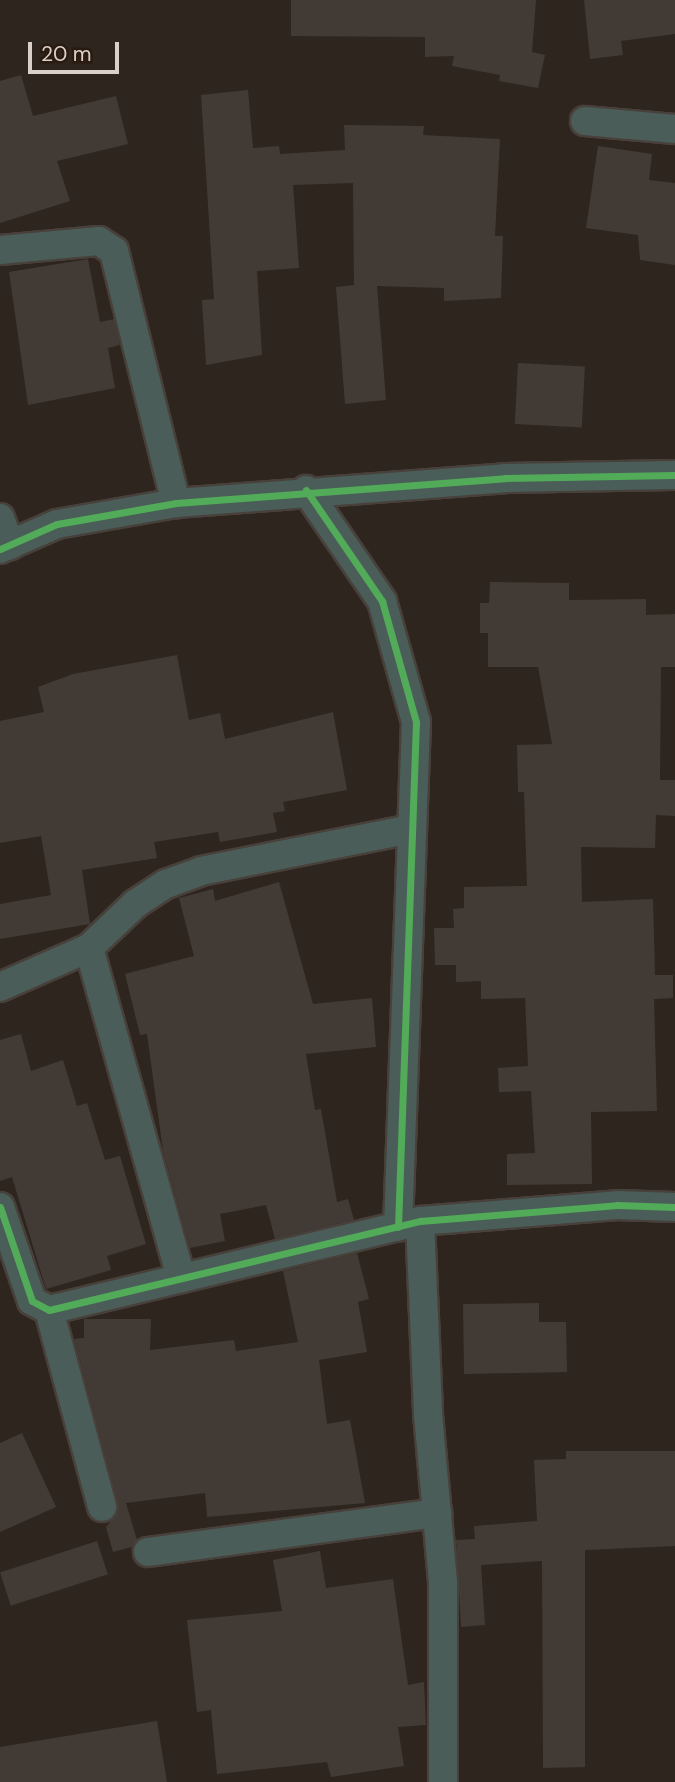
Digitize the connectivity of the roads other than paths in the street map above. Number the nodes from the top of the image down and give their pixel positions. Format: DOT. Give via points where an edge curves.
graph roads {
  1 [pos="585,121"];
  2 [pos="675,128"];
  3 [pos="0,250"];
  4 [pos="675,475"];
  5 [pos="306,490"];
  6 [pos="176,503"];
  7 [pos="0,518"];
  8 [pos="5,547"];
  9 [pos="411,829"];
  10 [pos="89,948"];
  11 [pos="0,987"];
  12 [pos="0,1207"];
  13 [pos="675,1207"];
  14 [pos="409,1224"];
  15 [pos="181,1278"];
  16 [pos="49,1310"];
  17 [pos="102,1507"];
  18 [pos="437,1513"];
  19 [pos="148,1552"];
  20 [pos="438,1781"];
  1 -- 2 [label="street"];
  3 -- 6 [label="street" via="99,241 114,251"];
  4 -- 5 [label="street"];
  5 -- 6 [label="street"];
  5 -- 9 [label="street" via="382,601 416,722"];
  6 -- 8 [label="street" via="57,524"];
  7 -- 8 [label="street"];
  9 -- 10 [label="street" via="201,872 166,884 135,904"];
  9 -- 14 [label="street"];
  10 -- 11 [label="street"];
  10 -- 15 [label="street"];
  12 -- 16 [label="street" via="32,1301"];
  13 -- 14 [label="street" via="617,1205"];
  14 -- 15 [label="street"];
  14 -- 18 [label="street"];
  15 -- 16 [label="street"];
  16 -- 17 [label="street"];
  18 -- 19 [label="street"];
  18 -- 20 [label="street" via="443,1582"];
}
